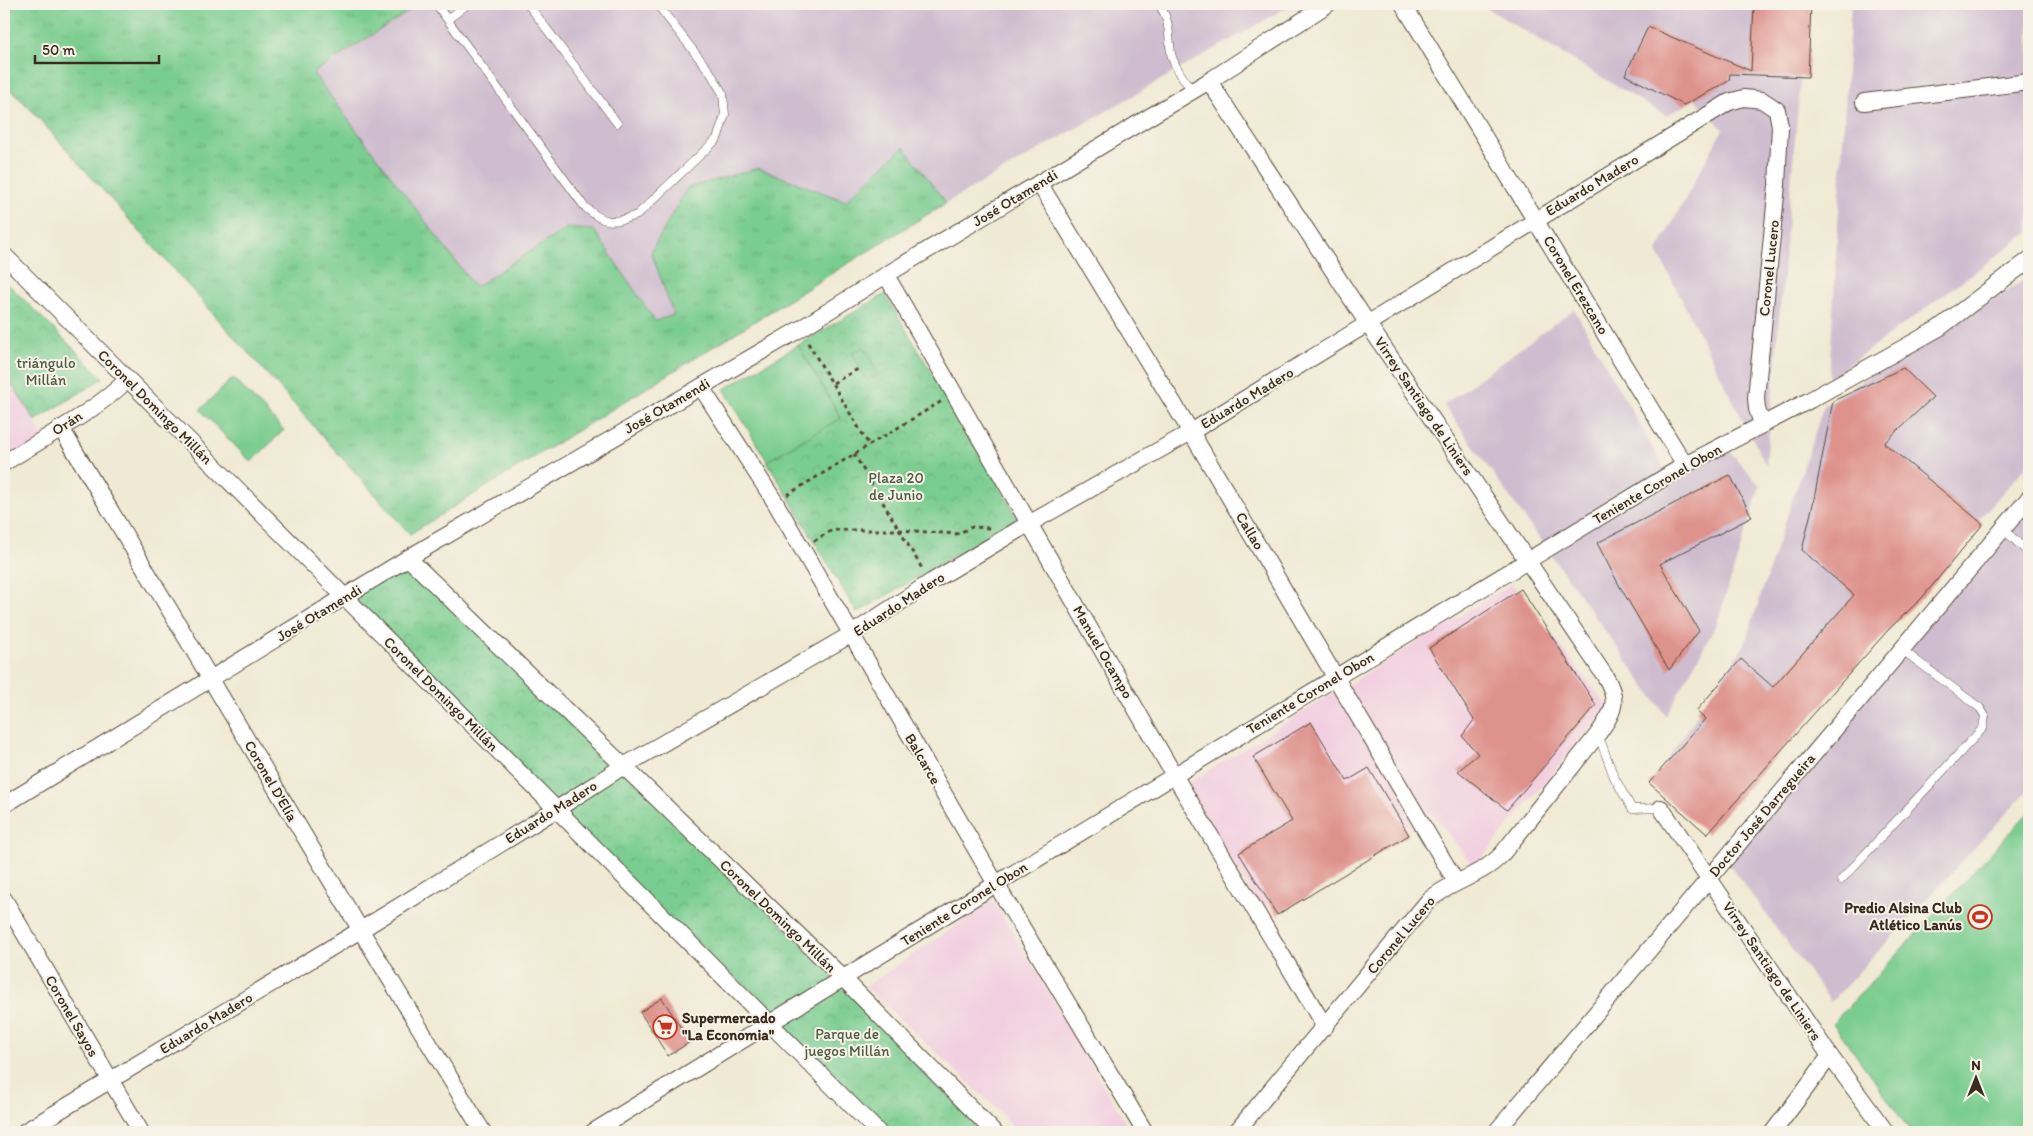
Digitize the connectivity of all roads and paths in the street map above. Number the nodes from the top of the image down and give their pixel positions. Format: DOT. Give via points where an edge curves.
graph roads {
  1 [pos="436,4"];
  2 [pos="468,4"];
  3 [pos="528,4"];
  4 [pos="658,4"];
  5 [pos="1158,4"];
  6 [pos="1328,4"];
  7 [pos="1403,4"];
  8 [pos="448,19"];
  9 [pos="1209,81"];
  10 [pos="2029,82"];
  11 [pos="1192,91"];
  12 [pos="1864,102"];
  13 [pos="1777,110"];
  14 [pos="618,123"];
  15 [pos="1039,183"];
  16 [pos="1536,219"];
  17 [pos="4,255"];
  18 [pos="2029,260"];
  19 [pos="886,275"];
  20 [pos="1368,324"];
  21 [pos="800,329"];
  22 [pos="858,369"];
  23 [pos="127,380"];
  24 [pos="832,383"];
  25 [pos="701,387"];
  26 [pos="954,394"];
  27 [pos="1762,424"];
  28 [pos="61,428"];
  29 [pos="1192,432"];
  30 [pos="869,445"];
  31 [pos="854,454"];
  32 [pos="4,462"];
  33 [pos="1685,465"];
  34 [pos="2029,498"];
  35 [pos="774,502"];
  36 [pos="1024,526"];
  37 [pos="2003,529"];
  38 [pos="899,530"];
  39 [pos="800,549"];
  40 [pos="2029,553"];
  41 [pos="408,558"];
  42 [pos="1528,560"];
  43 [pos="931,582"];
  44 [pos="345,598"];
  45 [pos="850,635"];
  46 [pos="1901,649"];
  47 [pos="211,678"];
  48 [pos="1337,678"];
  49 [pos="1598,734"];
  50 [pos="622,767"];
  51 [pos="1174,775"];
  52 [pos="4,805"];
  53 [pos="1661,808"];
  54 [pos="557,809"];
  55 [pos="1708,878"];
  56 [pos="1841,880"];
  57 [pos="1456,882"];
  58 [pos="996,884"];
  59 [pos="4,899"];
  60 [pos="360,931"];
  61 [pos="843,978"];
  62 [pos="771,1024"];
  63 [pos="1325,1027"];
  64 [pos="1830,1056"];
  65 [pos="110,1080"];
  66 [pos="24,1132"];
  67 [pos="141,1132"];
  68 [pos="483,1132"];
  69 [pos="593,1132"];
  70 [pos="878,1132"];
  71 [pos="994,1132"];
  72 [pos="1145,1132"];
  73 [pos="1236,1132"];
  74 [pos="1496,1132"];
  75 [pos="1774,1132"];
  76 [pos="1886,1132"];
  1 -- 8 [label="lane"];
  2 -- 8 [label="lane"];
  3 -- 14 [label="lane"];
  4 -- 8 [label="lane" via="714,79 723,94 726,115 717,139 637,215 620,222 594,216 584,206"];
  5 -- 11 [label="lane" via="1168,24 1174,62"];
  6 -- 9 [label="street, José Otamendi"];
  7 -- 16 [label="street, Coronel Erezcano"];
  9 -- 11 [label="street, José Otamendi"];
  9 -- 20 [label="street, Virrey Santiago de Liniers"];
  10 -- 12 [label="street"];
  11 -- 15 [label="street, José Otamendi"];
  13 -- 16 [label="street, Eduardo Madero" via="1762,100 1744,98 1729,102"];
  13 -- 27 [label="street, Coronel Lucero" via="1780,126 1777,185 1756,398"];
  15 -- 19 [label="street, José Otamendi"];
  15 -- 29 [label="street, Callao"];
  16 -- 20 [label="street, Eduardo Madero"];
  16 -- 33 [label="street, Coronel Erezcano"];
  17 -- 23 [label="street, Coronel Domingo Millán"];
  18 -- 27 [label="street, Teniente Coronel Obon" via="1939,328"];
  19 -- 21 [label="street, José Otamendi"];
  19 -- 26 [label="street, Manuel Ocampo"];
  20 -- 29 [label="street, Eduardo Madero"];
  20 -- 42 [label="street, Virrey Santiago de Liniers"];
  21 -- 24 [label="path"];
  21 -- 25 [label="street, José Otamendi"];
  22 -- 24 [label="path"];
  23 -- 28 [label="street, Orán"];
  23 -- 44 [label="street, Coronel Domingo Millán"];
  24 -- 30 [label="path"];
  25 -- 35 [label="street, Balcarce"];
  25 -- 41 [label="street, José Otamendi"];
  26 -- 30 [label="path"];
  26 -- 36 [label="street, Manuel Ocampo"];
  27 -- 33 [label="street, Teniente Coronel Obon"];
  28 -- 32 [label="street, Orán"];
  28 -- 47 [label="street, Coronel D'Elía"];
  29 -- 36 [label="street, Eduardo Madero"];
  29 -- 48 [label="street, Callao"];
  30 -- 31 [label="path"];
  31 -- 35 [label="path"];
  31 -- 38 [label="path"];
  33 -- 42 [label="street, Teniente Coronel Obon"];
  34 -- 37 [label="street, Doctor José Darregueira"];
  35 -- 39 [label="street, Balcarce"];
  36 -- 38 [label="path" via="972,526 957,534"];
  36 -- 43 [label="street, Eduardo Madero"];
  36 -- 51 [label="street, Manuel Ocampo"];
  37 -- 40 [label="lane"];
  37 -- 46 [label="street, Doctor José Darregueira"];
  38 -- 39 [label="path" via="832,530"];
  38 -- 43 [label="path"];
  39 -- 45 [label="street, Balcarce"];
  41 -- 44 [label="street, José Otamendi"];
  41 -- 50 [label="street, Coronel Domingo Millán"];
  42 -- 48 [label="street, Teniente Coronel Obon"];
  42 -- 49 [label="street, Virrey Santiago de Liniers" via="1613,689 1612,714"];
  43 -- 45 [label="street, Eduardo Madero"];
  44 -- 47 [label="street, José Otamendi"];
  44 -- 54 [label="street, Coronel Domingo Millán"];
  45 -- 50 [label="street, Eduardo Madero"];
  45 -- 58 [label="street, Balcarce"];
  46 -- 55 [label="street, Doctor José Darregueira"];
  46 -- 56 [label="lane" via="1980,708 1985,716 1984,728"];
  47 -- 52 [label="street, José Otamendi"];
  47 -- 60 [label="street, Coronel D'Elía"];
  48 -- 51 [label="street, Teniente Coronel Obon"];
  48 -- 57 [label="street, Callao"];
  49 -- 53 [label="lane" via="1614,777 1632,809"];
  49 -- 57 [label="street, Coronel Lucero" via="1493,864"];
  50 -- 54 [label="street, Eduardo Madero"];
  50 -- 61 [label="street, Coronel Domingo Millán"];
  51 -- 58 [label="street, Teniente Coronel Obon"];
  51 -- 63 [label="street, Manuel Ocampo"];
  53 -- 55 [label="street, Virrey Santiago de Liniers"];
  54 -- 60 [label="street, Eduardo Madero"];
  54 -- 62 [label="street, Coronel Domingo Millán"];
  55 -- 64 [label="street, Virrey Santiago de Liniers"];
  55 -- 74 [label="street, Doctor José Darregueira"];
  57 -- 63 [label="street, Coronel Lucero" via="1429,900"];
  58 -- 61 [label="street, Teniente Coronel Obon"];
  58 -- 72 [label="street, Balcarce"];
  59 -- 65 [label="street, Coronel Sayos"];
  60 -- 65 [label="street, Eduardo Madero"];
  60 -- 68 [label="street, Coronel D'Elía"];
  61 -- 62 [label="street, Teniente Coronel Obon"];
  61 -- 71 [label="street, Coronel Domingo Millán"];
  62 -- 69 [label="street, Teniente Coronel Obon"];
  62 -- 70 [label="street, Coronel Domingo Millán"];
  63 -- 73 [label="street, Coronel Lucero"];
  64 -- 75 [label="street"];
  64 -- 76 [label="street, Virrey Santiago de Liniers"];
  65 -- 66 [label="street, Eduardo Madero"];
  65 -- 67 [label="street, Coronel Sayos"];
}
